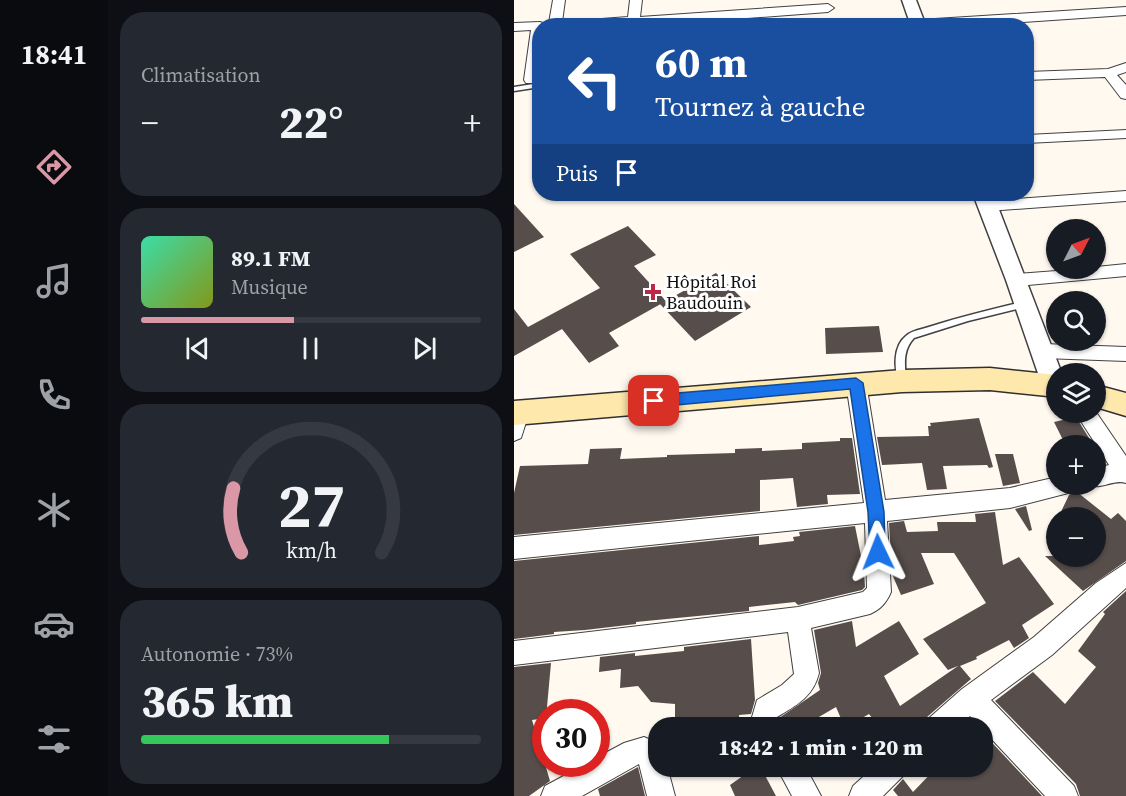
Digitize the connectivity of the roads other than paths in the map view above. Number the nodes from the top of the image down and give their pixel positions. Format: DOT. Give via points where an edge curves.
graph roads {
  1 [pos="559,0"];
  2 [pos="636,0"];
  3 [pos="909,0"];
  4 [pos="1117,0"];
  5 [pos="828,8"];
  6 [pos="1125,11"];
  7 [pos="556,18"];
  8 [pos="634,18"];
  9 [pos="689,18"];
  10 [pos="916,18"];
  11 [pos="1034,18"];
  12 [pos="532,26"];
  13 [pos="514,27"];
  14 [pos="1126,67"];
  15 [pos="1109,72"];
  16 [pos="1034,76"];
  17 [pos="514,81"];
  18 [pos="532,81"];
  19 [pos="532,83"];
  20 [pos="514,89"];
  21 [pos="1126,95"];
  22 [pos="1126,134"];
  23 [pos="1034,139"];
  24 [pos="1126,196"];
  25 [pos="1034,199"];
  26 [pos="986,201"];
  27 [pos="1126,270"];
  28 [pos="1017,280"];
  29 [pos="1026,304"];
  30 [pos="1043,351"];
  31 [pos="1126,354"];
  32 [pos="1047,363"];
  33 [pos="902,381"];
  34 [pos="856,383"];
  35 [pos="1046,385"];
  36 [pos="1106,399"];
  37 [pos="1126,405"];
  38 [pos="516,419"];
  39 [pos="1092,423"];
  40 [pos="1124,472"];
  41 [pos="1106,476"];
  42 [pos="1046,489"];
  43 [pos="876,512"];
  44 [pos="514,548"];
  45 [pos="1126,574"];
  46 [pos="798,619"];
  47 [pos="514,652"];
  48 [pos="971,698"];
  49 [pos="763,717"];
  50 [pos="949,717"];
  51 [pos="796,777"];
  52 [pos="883,777"];
  53 [pos="555,796"];
  54 [pos="661,796"];
  55 [pos="807,796"];
  56 [pos="863,796"];
  57 [pos="1064,796"];
  1 -- 7 [label="street"];
  2 -- 8 [label="street"];
  3 -- 10 [label="street"];
  4 -- 6 [label="street"];
  5 -- 9 [label="street"];
  6 -- 11 [label="street"];
  12 -- 13 [label="street"];
  14 -- 15 [label="street"];
  15 -- 16 [label="street"];
  15 -- 21 [label="street"];
  17 -- 18 [label="street"];
  19 -- 20 [label="lane"];
  22 -- 23 [label="street"];
  24 -- 25 [label="street"];
  26 -- 28 [label="street"];
  27 -- 28 [label="street"];
  28 -- 29 [label="street"];
  29 -- 30 [label="street"];
  29 -- 33 [label="lane" via="911,336 900,350"];
  30 -- 31 [label="street"];
  30 -- 32 [label="street"];
  33 -- 34 [label="main road"];
  33 -- 35 [label="main road" via="991,379"];
  34 -- 38 [label="main road"];
  34 -- 43 [label="street"];
  36 -- 37 [label="main road"];
  39 -- 40 [label="street"];
  40 -- 41 [label="street"];
  42 -- 43 [label="street" via="1010,498"];
  43 -- 44 [label="street"];
  43 -- 46 [label="street" via="876,598"];
  45 -- 48 [label="street" via="1089,602 1044,645"];
  46 -- 47 [label="street"];
  46 -- 49 [label="street" via="806,681 766,709"];
  48 -- 50 [label="street"];
  48 -- 57 [label="street"];
  51 -- 55 [label="street"];
  52 -- 56 [label="street"];
  53 -- 54 [label="street" via="633,752 644,750 652,759"];
}
